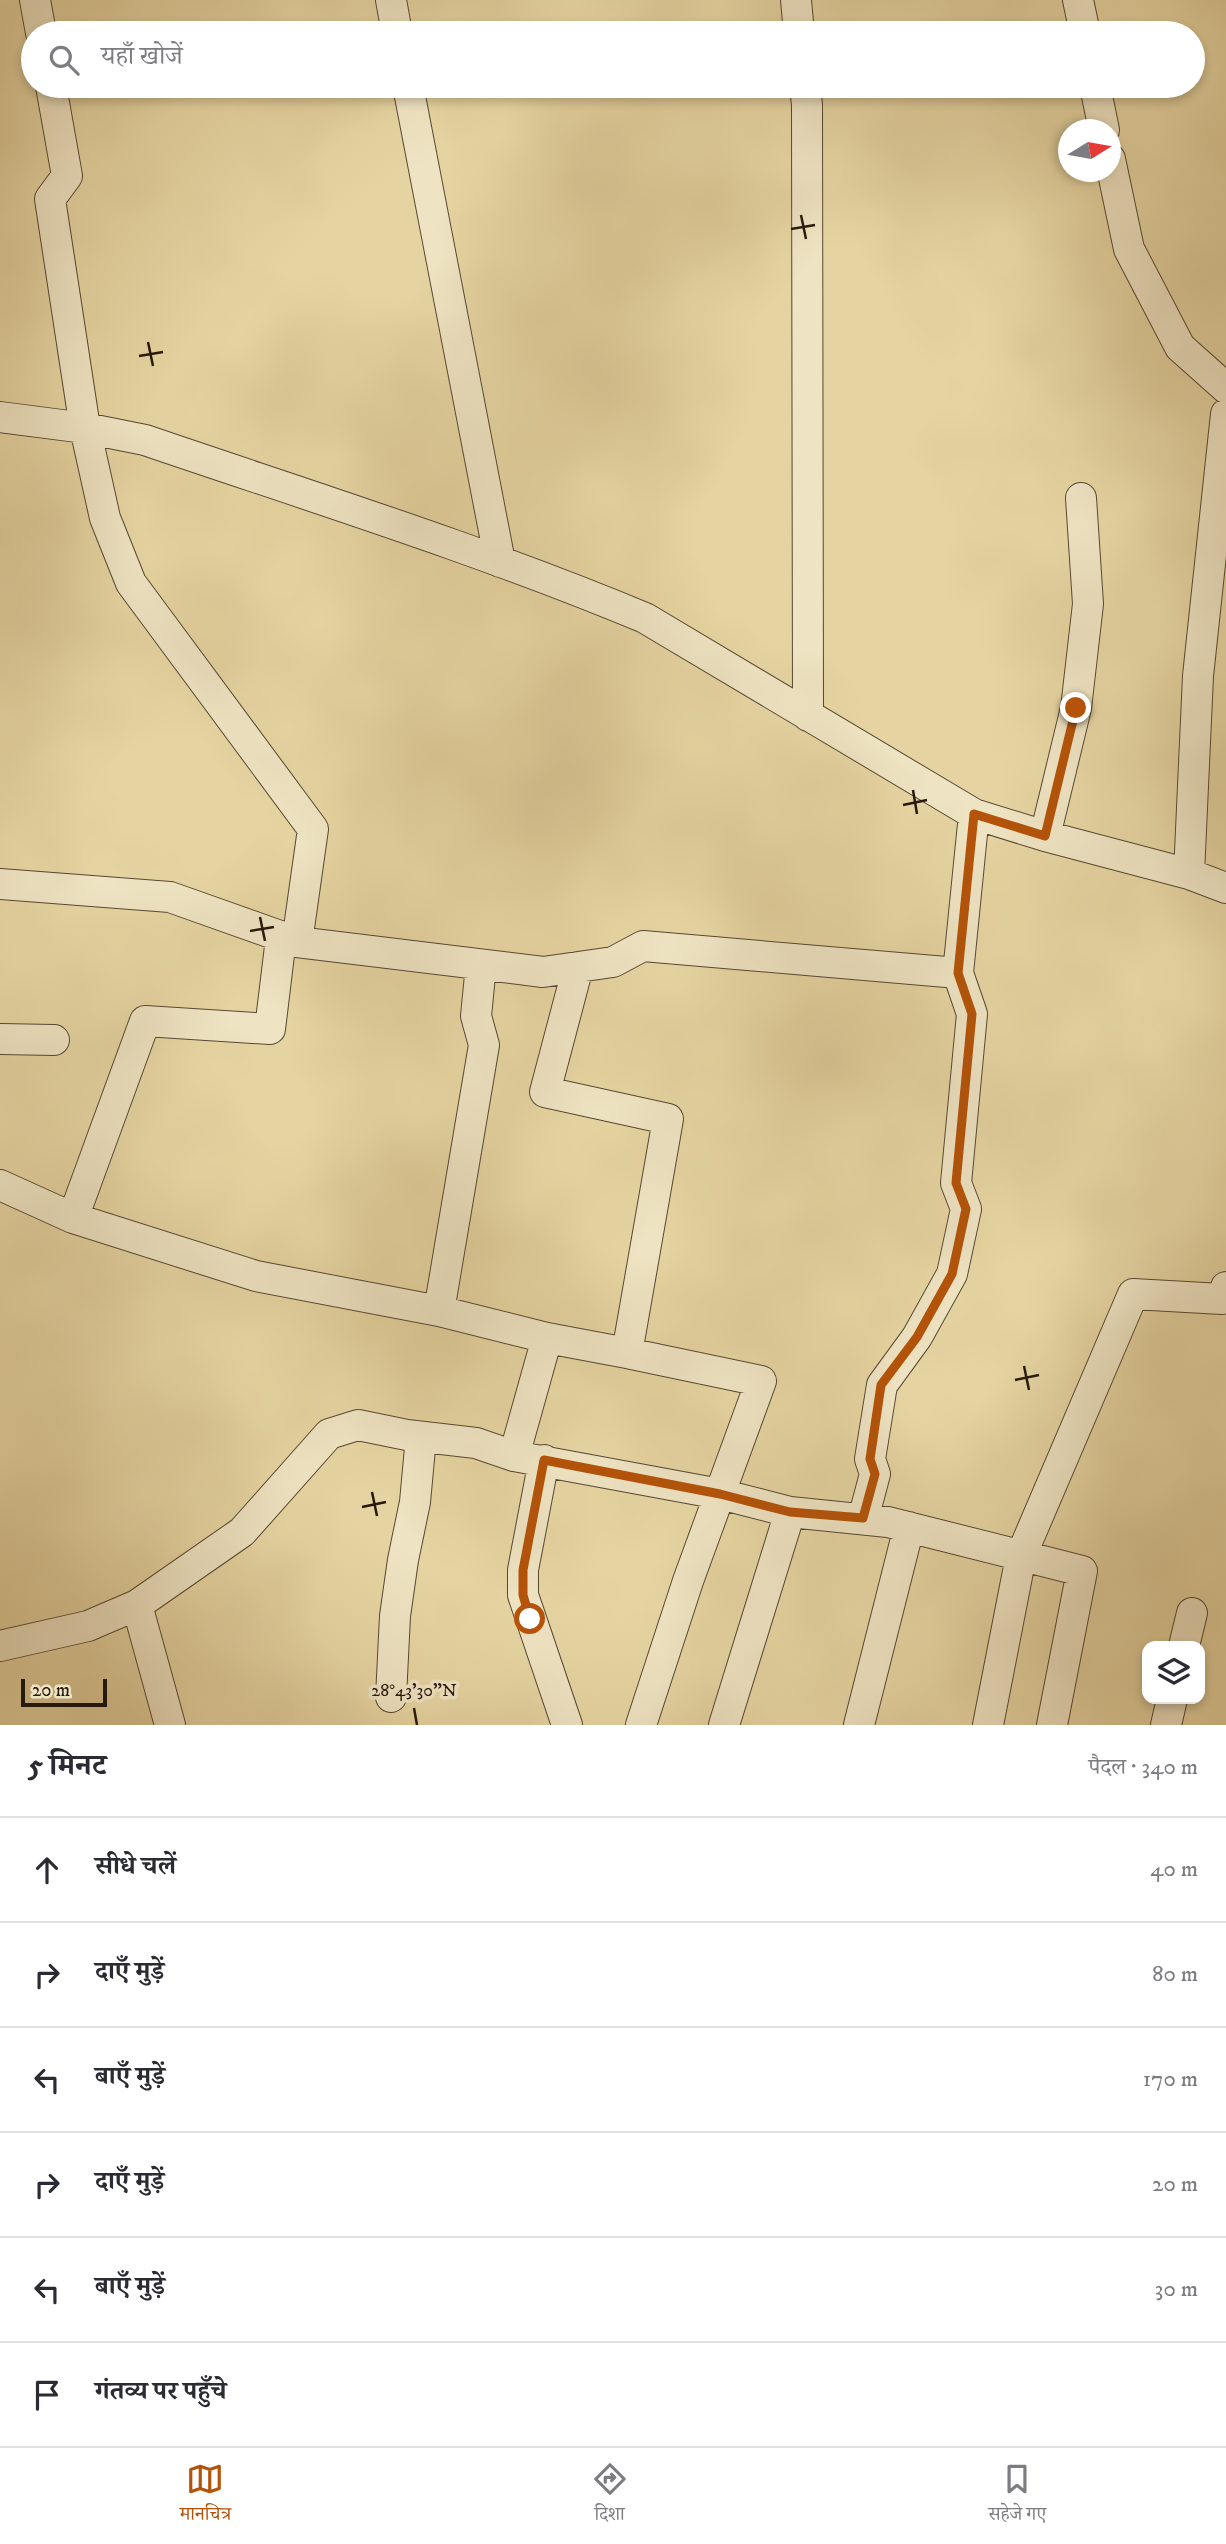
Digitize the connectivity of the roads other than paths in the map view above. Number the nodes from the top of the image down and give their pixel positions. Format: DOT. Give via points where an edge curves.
graph roads {
  1 [pos="35,0"];
  2 [pos="391,0"];
  3 [pos="796,0"];
  4 [pos="1078,0"];
  5 [pos="39,21"];
  6 [pos="395,21"];
  7 [pos="798,21"];
  8 [pos="1082,21"];
  9 [pos="53,98"];
  10 [pos="410,98"];
  11 [pos="806,98"];
  12 [pos="1098,98"];
  13 [pos="1102,119"];
  14 [pos="1116,182"];
  15 [pos="1226,388"];
  16 [pos="1226,414"];
  17 [pos="0,417"];
  18 [pos="85,428"];
  19 [pos="1081,498"];
  20 [pos="500,562"];
  21 [pos="808,716"];
  22 [pos="974,814"];
  23 [pos="1045,836"];
  24 [pos="1189,874"];
  25 [pos="0,884"];
  26 [pos="1226,888"];
  27 [pos="289,940"];
  28 [pos="481,965"];
  29 [pos="578,967"];
  30 [pos="958,973"];
  31 [pos="0,1039"];
  32 [pos="54,1040"];
  33 [pos="0,1185"];
  34 [pos="73,1218"];
  35 [pos="1226,1287"];
  36 [pos="439,1311"];
  37 [pos="547,1338"];
  38 [pos="627,1353"];
  39 [pos="421,1437"];
  40 [pos="514,1456"];
  41 [pos="544,1460"];
  42 [pos="720,1494"];
  43 [pos="790,1512"];
  44 [pos="863,1518"];
  45 [pos="909,1527"];
  46 [pos="1021,1556"];
  47 [pos="137,1605"];
  48 [pos="1192,1613"];
  49 [pos="1185,1641"];
  50 [pos="0,1646"];
  51 [pos="391,1698"];
  52 [pos="1171,1704"];
  53 [pos="170,1725"];
  54 [pos="568,1725"];
  55 [pos="641,1725"];
  56 [pos="724,1725"];
  57 [pos="859,1725"];
  58 [pos="988,1725"];
  59 [pos="1052,1725"];
  60 [pos="1166,1725"];
  1 -- 5 [label="street"];
  2 -- 6 [label="street"];
  3 -- 7 [label="street"];
  4 -- 8 [label="street"];
  9 -- 18 [label="street" via="67,176 50,199"];
  10 -- 20 [label="street"];
  11 -- 21 [label="street"];
  12 -- 13 [label="street"];
  14 -- 15 [label="street" via="1129,250 1180,347"];
  16 -- 24 [label="street" via="1198,676"];
  17 -- 18 [label="street"];
  18 -- 20 [label="street" via="145,440"];
  18 -- 27 [label="street" via="105,518 131,583 313,829"];
  19 -- 23 [label="street" via="1088,604 1076,708"];
  20 -- 21 [label="street" via="645,618"];
  21 -- 22 [label="street"];
  22 -- 23 [label="street"];
  22 -- 30 [label="street"];
  23 -- 24 [label="street"];
  24 -- 26 [label="street"];
  25 -- 27 [label="street" via="170,897"];
  27 -- 28 [label="street"];
  27 -- 34 [label="street" via="270,1029 145,1021"];
  28 -- 29 [label="street" via="543,972"];
  28 -- 36 [label="street" via="476,1016 484,1045"];
  29 -- 30 [label="street" via="613,962 643,946"];
  29 -- 38 [label="street" via="545,1092 668,1119"];
  30 -- 44 [label="street" via="972,1014 956,1183 966,1209 952,1274 917,1337 881,1385 870,1459 875,1474"];
  31 -- 32 [label="street"];
  33 -- 34 [label="street"];
  34 -- 36 [label="street" via="256,1276"];
  35 -- 46 [label="street" via="1222,1299 1133,1294"];
  36 -- 37 [label="street"];
  37 -- 38 [label="street"];
  37 -- 40 [label="street"];
  38 -- 42 [label="street" via="761,1381"];
  39 -- 40 [label="street" via="476,1443"];
  39 -- 47 [label="street" via="358,1425 329,1434 242,1532"];
  39 -- 51 [label="street" via="395,1616"];
  40 -- 41 [label="street"];
  41 -- 42 [label="street"];
  41 -- 54 [label="street" via="523,1570 523,1595"];
  42 -- 43 [label="street"];
  42 -- 55 [label="street"];
  43 -- 44 [label="street"];
  43 -- 56 [label="street"];
  44 -- 45 [label="street"];
  45 -- 46 [label="street"];
  45 -- 57 [label="street"];
  46 -- 58 [label="street"];
  46 -- 59 [label="street" via="1082,1571"];
  47 -- 50 [label="street" via="88,1626"];
  47 -- 53 [label="street"];
  48 -- 49 [label="street"];
  52 -- 60 [label="street"];
}
